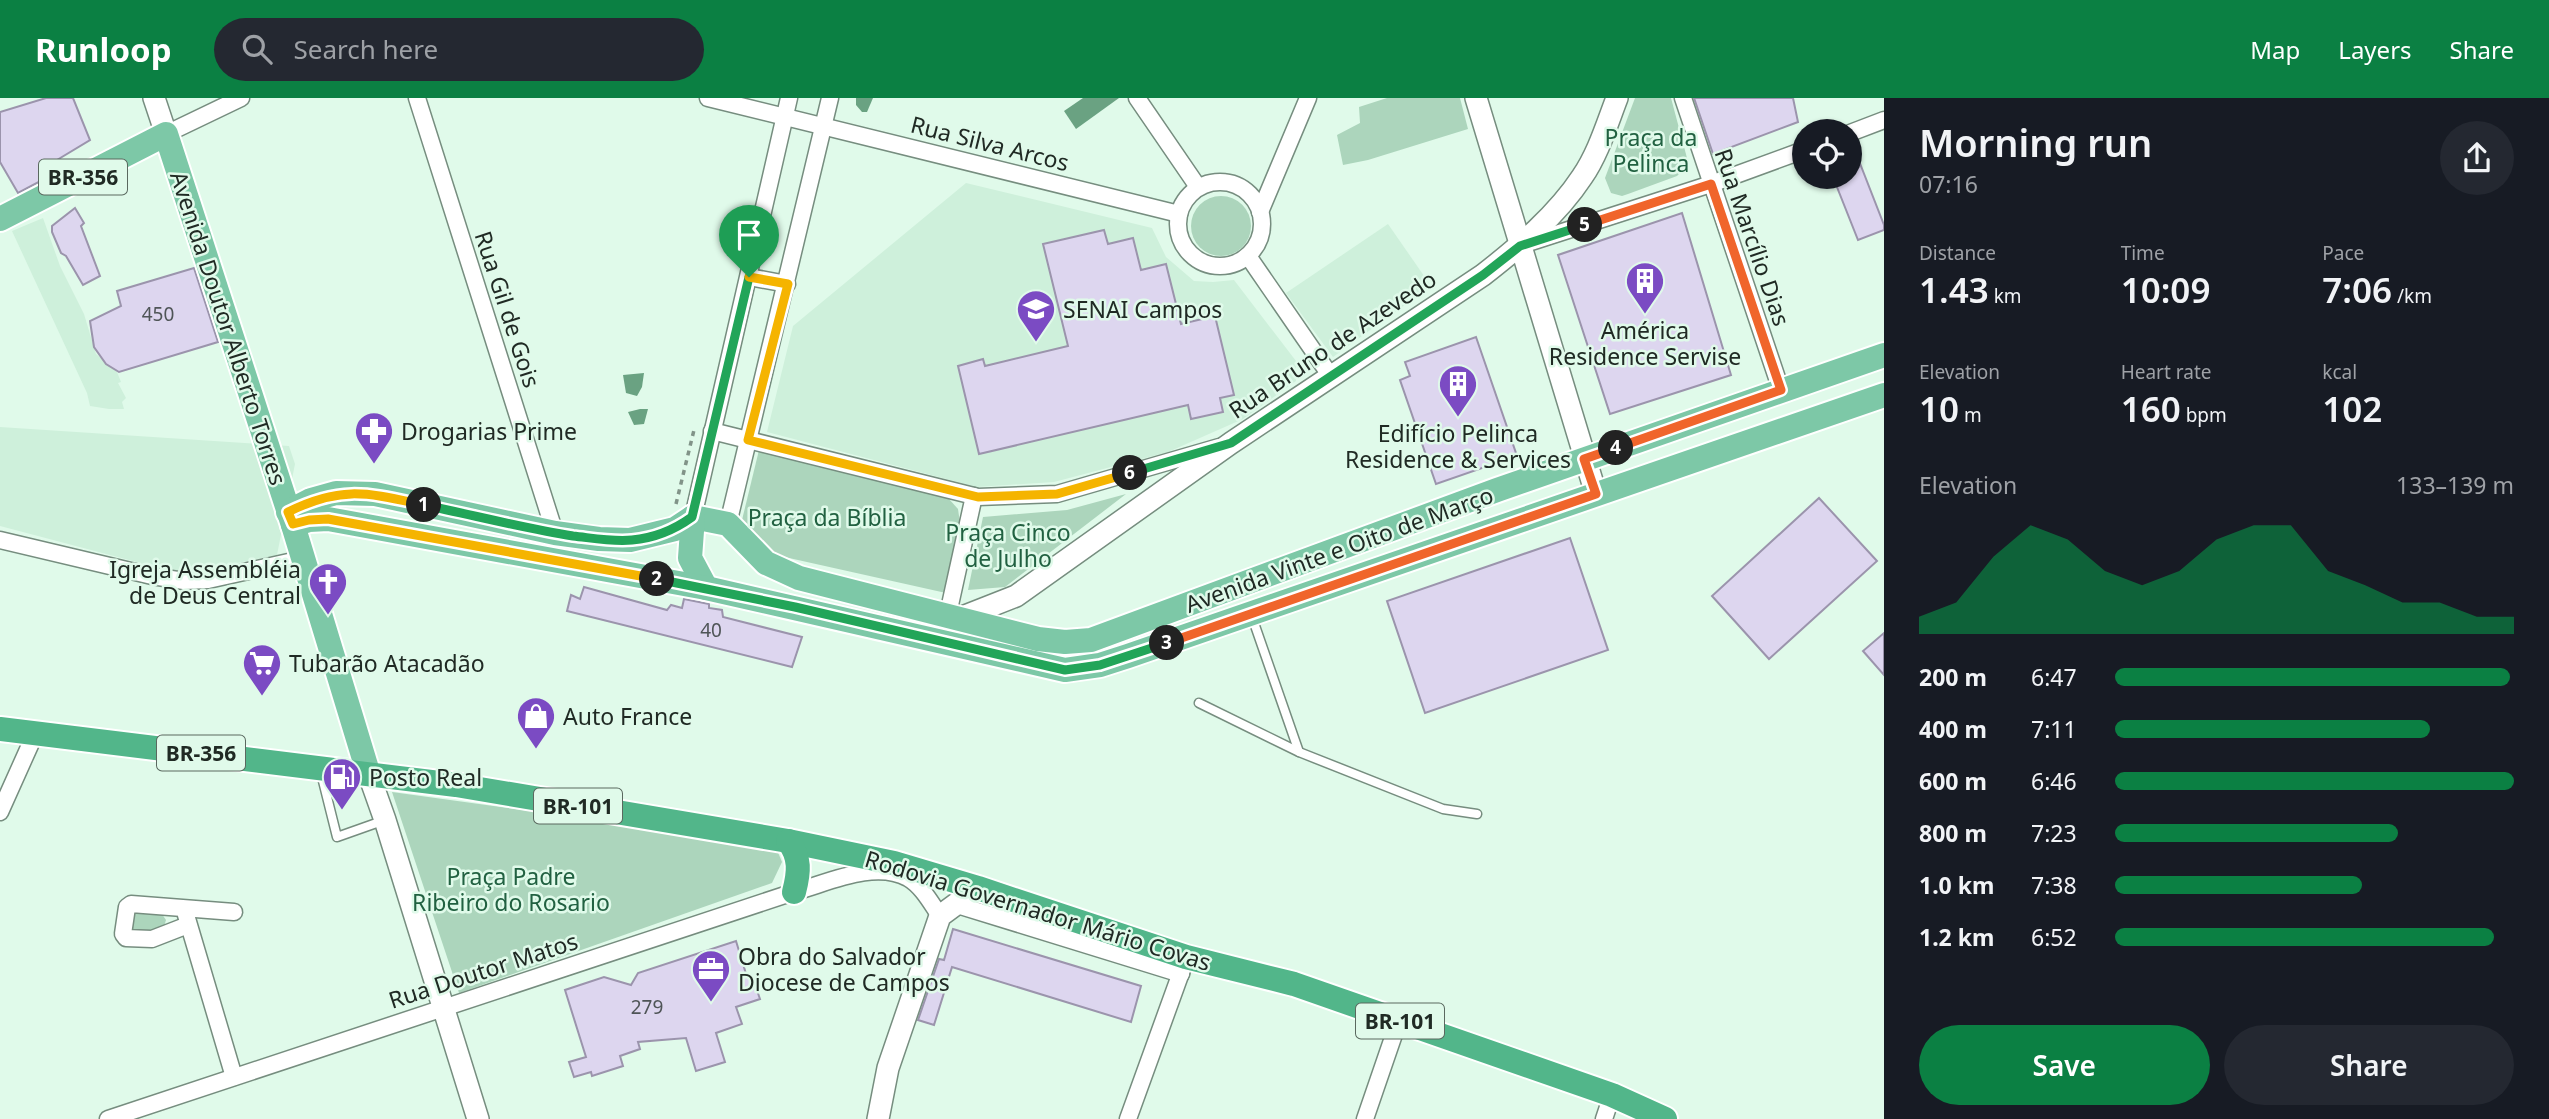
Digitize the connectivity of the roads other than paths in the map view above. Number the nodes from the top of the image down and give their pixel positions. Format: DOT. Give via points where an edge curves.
graph roads {
  1 [pos="155,98"];
  2 [pos="241,98"];
  3 [pos="417,98"];
  4 [pos="708,98"];
  5 [pos="789,98"];
  6 [pos="830,98"];
  7 [pos="1137,98"];
  8 [pos="1308,98"];
  9 [pos="1476,98"];
  10 [pos="1617,98"];
  11 [pos="1683,98"];
  12 [pos="785,116"];
  13 [pos="1884,120"];
  14 [pos="823,126"];
  15 [pos="1862,128"];
  16 [pos="166,134"];
  17 [pos="1792,154"];
  18 [pos="1711,184"];
  19 [pos="1198,187"];
  20 [pos="1260,212"];
  21 [pos="1179,214"];
  22 [pos="0,219"];
  23 [pos="1520,246"];
  24 [pos="1248,256"];
  25 [pos="749,277"];
  26 [pos="788,284"];
  27 [pos="1884,355"];
  28 [pos="1332,378"];
  29 [pos="1781,390"];
  30 [pos="1884,396"];
  31 [pos="712,431"];
  32 [pos="748,440"];
  33 [pos="1231,443"];
  34 [pos="1584,459"];
  35 [pos="1596,494"];
  36 [pos="974,496"];
  37 [pos="683,515"];
  38 [pos="290,518"];
  39 [pos="728,524"];
  40 [pos="555,533"];
  41 [pos="0,540"];
  42 [pos="302,559"];
  43 [pos="706,588"];
  44 [pos="1167,612"];
  45 [pos="1251,614"];
  46 [pos="954,616"];
  47 [pos="1128,656"];
  48 [pos="1199,703"];
  49 [pos="13,732"];
  50 [pos="1299,752"];
  51 [pos="319,767"];
  52 [pos="368,772"];
  53 [pos="0,812"];
  54 [pos="1477,814"];
  55 [pos="385,820"];
  56 [pos="789,841"];
  57 [pos="978,888"];
  58 [pos="794,892"];
  59 [pos="947,910"];
  60 [pos="234,912"];
  61 [pos="1183,966"];
  62 [pos="443,1007"];
  63 [pos="1399,1020"];
  64 [pos="234,1077"];
  65 [pos="1612,1095"];
  66 [pos="108,1119"];
  67 [pos="478,1119"];
  68 [pos="878,1119"];
  69 [pos="1128,1119"];
  70 [pos="1365,1119"];
  71 [pos="1604,1119"];
  72 [pos="1665,1119"];
  1 -- 16 [label="main road, Avenida Doutor Alberto Torres"];
  2 -- 16 [label="street"];
  3 -- 40 [label="street, Rua Gil de Gois"];
  4 -- 12 [label="street, Rua Silva Arcos"];
  5 -- 12 [label="street"];
  6 -- 14 [label="street"];
  7 -- 19 [label="street"];
  8 -- 20 [label="street"];
  9 -- 23 [label="main road"];
  10 -- 23 [label="main road, Rua Bruno de Azevedo" via="1583,176"];
  11 -- 18 [label="street, Rua Marcílio Dias"];
  12 -- 14 [label="street, Rua Silva Arcos"];
  12 -- 25 [label="street"];
  13 -- 15 [label="street"];
  14 -- 21 [label="street, Rua Silva Arcos"];
  14 -- 26 [label="street"];
  16 -- 22 [label="main road, BR-356"];
  16 -- 38 [label="main road, Avenida Doutor Alberto Torres"];
  17 -- 18 [label="street"];
  18 -- 23 [label="street"];
  18 -- 29 [label="street, Rua Marcílio Dias"];
  19 -- 20 [label="street" via="1217,181 1235,184 1251,195"];
  19 -- 21 [label="street"];
  20 -- 24 [label="street" via="1258,243"];
  21 -- 24 [label="street" via="1181,240 1198,260 1232,265"];
  23 -- 28 [label="main road, Rua Bruno de Azevedo"];
  23 -- 34 [label="main road"];
  24 -- 28 [label="street"];
  25 -- 26 [label="street"];
  25 -- 31 [label="street"];
  26 -- 32 [label="street"];
  27 -- 29 [label="main road, Avenida Vinte e Oito de Março"];
  28 -- 33 [label="main road, Rua Bruno de Azevedo"];
  29 -- 34 [label="main road, Avenida Vinte e Oito de Março"];
  30 -- 35 [label="main road, Avenida Vinte e Oito de Março"];
  31 -- 32 [label="street"];
  31 -- 37 [label="street"];
  32 -- 36 [label="street"];
  32 -- 39 [label="street"];
  33 -- 36 [label="street" via="1057,494"];
  33 -- 46 [label="main road, Rua Bruno de Azevedo" via="1016,596"];
  34 -- 35 [label="main road"];
  34 -- 44 [label="main road, Avenida Vinte e Oito de Março"];
  35 -- 45 [label="main road, Avenida Vinte e Oito de Março"];
  36 -- 46 [label="street"];
  37 -- 39 [label="main road"];
  37 -- 40 [label="main road" via="675,529 630,540"];
  37 -- 43 [label="main road" via="690,558"];
  38 -- 40 [label="main road" via="311,500 336,493 375,494"];
  38 -- 42 [label="main road, Avenida Doutor Alberto Torres"];
  38 -- 43 [label="main road, Avenida Vinte e Oito de Março" via="328,519"];
  39 -- 46 [label="main road, Avenida Vinte e Oito de Março" via="766,563 799,578"];
  41 -- 42 [label="street" via="184,581"];
  42 -- 52 [label="main road, Avenida Doutor Alberto Torres"];
  43 -- 47 [label="main road, Avenida Vinte e Oito de Março" via="1065,670"];
  44 -- 46 [label="main road, Avenida Vinte e Oito de Março" via="1078,642 1038,639"];
  44 -- 47 [label="main road" via="1173,622 1172,633"];
  45 -- 47 [label="main road, Avenida Vinte e Oito de Março"];
  45 -- 50 [label="lane"];
  48 -- 50 [label="lane"];
  49 -- 51 [label="highway, Rodovia Governador Mário Covas / BR-356"];
  49 -- 53 [label="street"];
  50 -- 54 [label="lane" via="1443,809"];
  51 -- 52 [label="highway, Rodovia Governador Mário Covas / BR-356"];
  51 -- 55 [label="lane" via="337,836"];
  52 -- 55 [label="main road, Avenida Doutor Alberto Torres"];
  52 -- 56 [label="highway, Rodovia Governador Mário Covas / BR-101"];
  55 -- 62 [label="main road, Avenida Doutor Alberto Torres"];
  56 -- 57 [label="highway, Rodovia Governador Mário Covas / BR-101" via="894,863"];
  56 -- 58 [label="highway" via="799,867"];
  57 -- 59 [label="main road"];
  57 -- 61 [label="highway, Rodovia Governador Mário Covas / BR-101"];
  58 -- 59 [label="street, Rua Doutor Matos" via="869,872 888,872 909,879"];
  58 -- 62 [label="street, Rua Doutor Matos"];
  59 -- 61 [label="street"];
  59 -- 68 [label="main road" via="888,1068"];
  60 -- 64 [label="street" via="187,917"];
  61 -- 63 [label="highway, Rodovia Governador Mário Covas / BR-101" via="1294,985"];
  61 -- 69 [label="street"];
  62 -- 64 [label="street, Rua Doutor Matos"];
  62 -- 67 [label="main road, Avenida Doutor Alberto Torres"];
  63 -- 65 [label="highway, Rodovia Governador Mário Covas / BR-101"];
  63 -- 70 [label="street"];
  64 -- 66 [label="street, Rua Doutor Matos"];
  65 -- 71 [label="street"];
  65 -- 72 [label="highway, Rodovia Governador Mário Covas / BR-101"];
}
